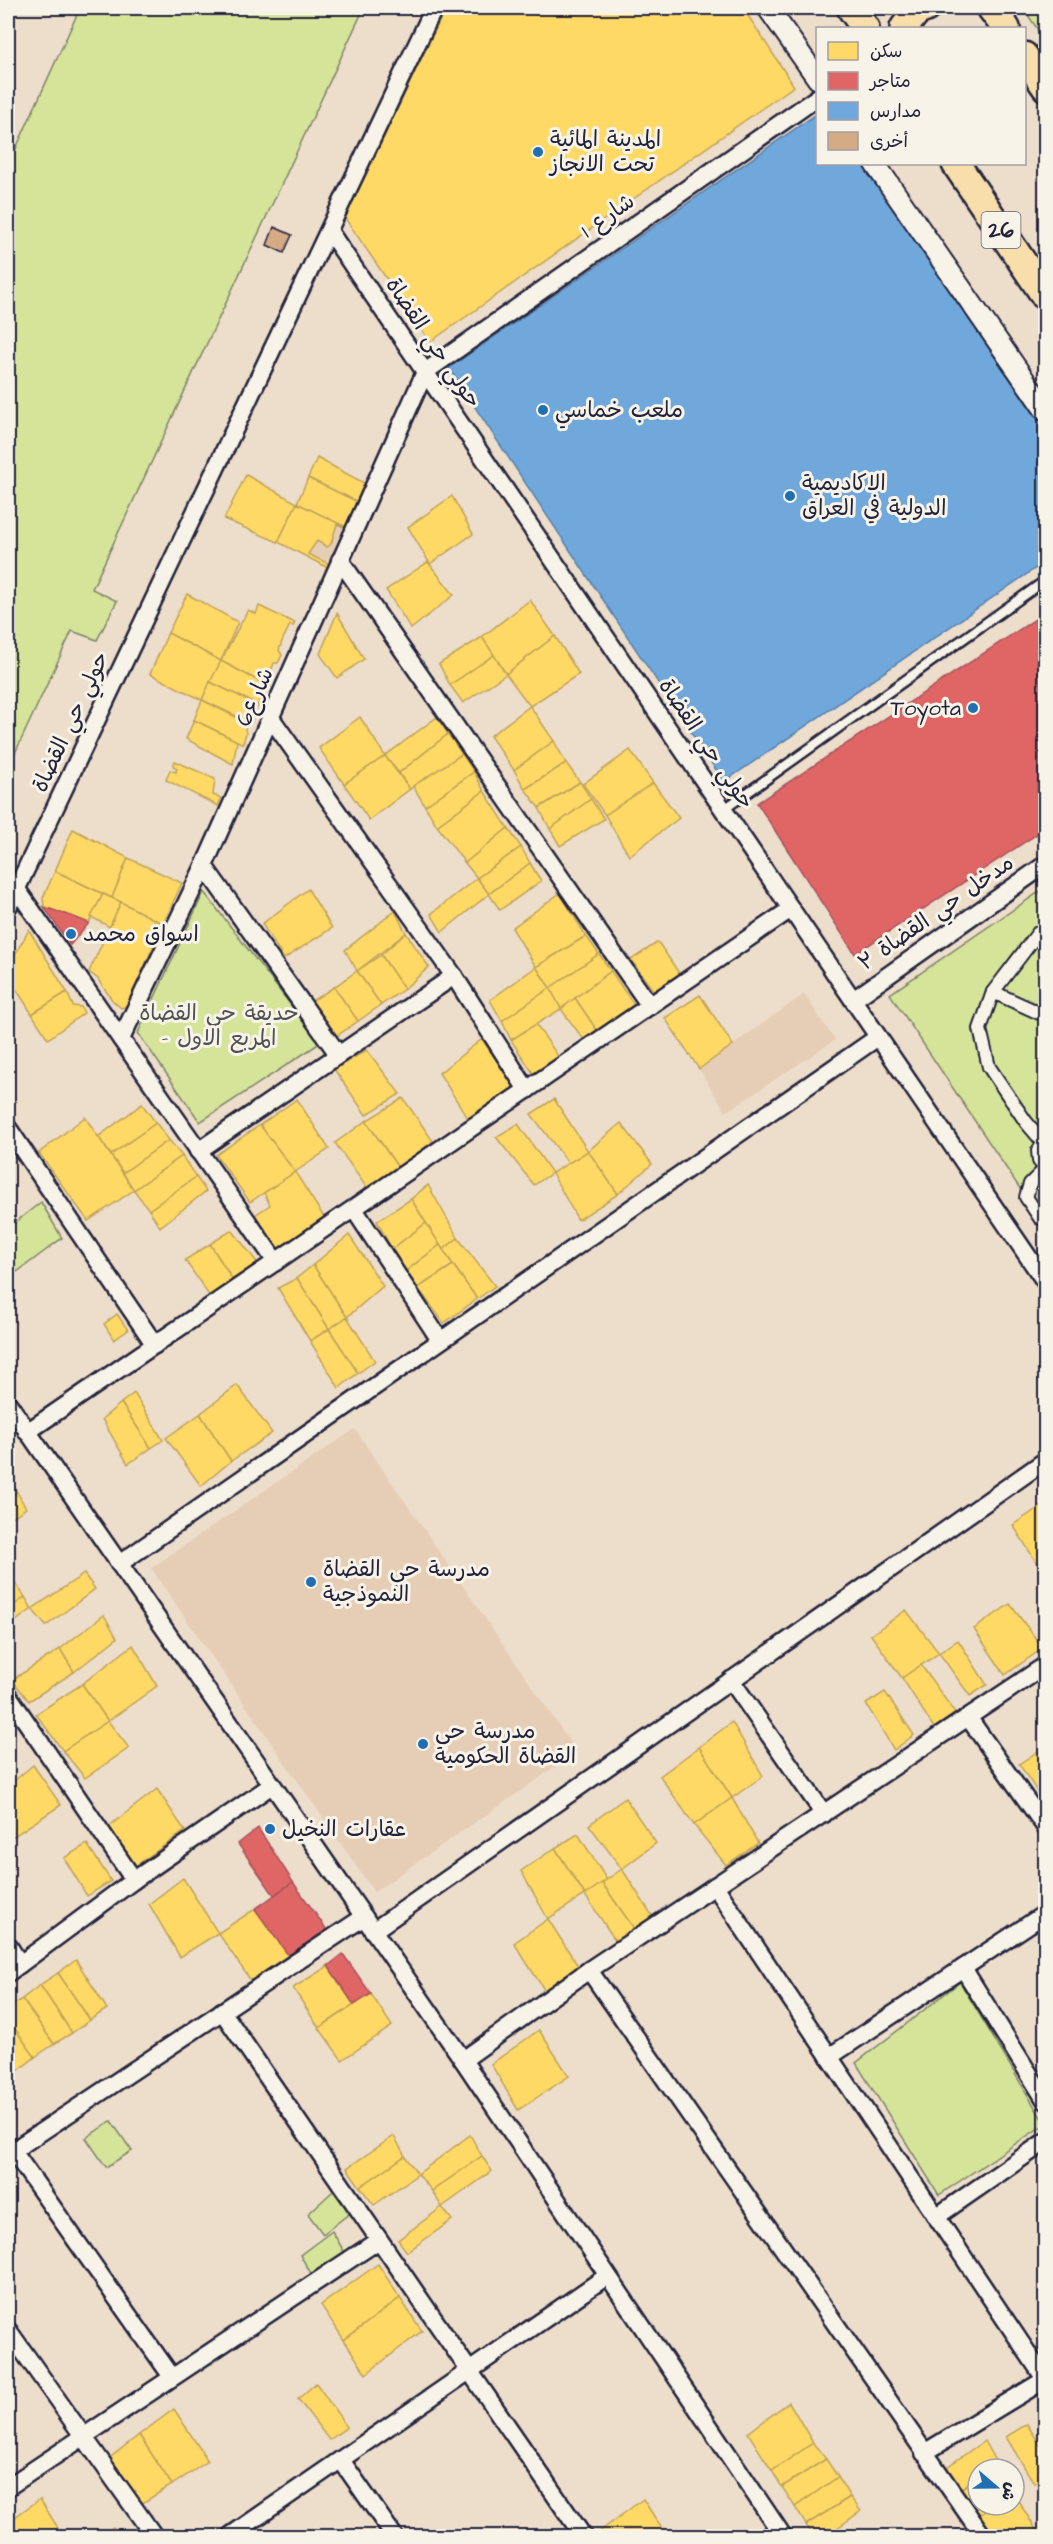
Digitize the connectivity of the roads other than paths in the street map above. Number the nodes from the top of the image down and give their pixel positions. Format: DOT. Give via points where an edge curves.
graph roads {
  1 [pos="434,8"];
  2 [pos="768,8"];
  3 [pos="851,8"];
  4 [pos="926,8"];
  5 [pos="991,8"];
  6 [pos="864,27"];
  7 [pos="905,27"];
  8 [pos="1005,27"];
  9 [pos="1026,59"];
  10 [pos="816,77"];
  11 [pos="1046,87"];
  12 [pos="816,98"];
  13 [pos="876,165"];
  14 [pos="957,165"];
  15 [pos="329,231"];
  16 [pos="1046,297"];
  17 [pos="425,372"];
  18 [pos="1046,411"];
  19 [pos="340,560"];
  20 [pos="1046,580"];
  21 [pos="271,718"];
  22 [pos="723,810"];
  23 [pos="1046,864"];
  24 [pos="204,866"];
  25 [pos="16,888"];
  26 [pos="8,907"];
  27 [pos="791,909"];
  28 [pos="1046,930"];
  29 [pos="454,975"];
  30 [pos="993,992"];
  31 [pos="853,1000"];
  32 [pos="650,1006"];
  33 [pos="1046,1016"];
  34 [pos="878,1037"];
  35 [pos="121,1039"];
  36 [pos="339,1054"];
  37 [pos="527,1090"];
  38 [pos="8,1128"];
  39 [pos="1044,1141"];
  40 [pos="198,1151"];
  41 [pos="1045,1169"];
  42 [pos="354,1209"];
  43 [pos="1046,1220"];
  44 [pos="276,1262"];
  45 [pos="1046,1283"];
  46 [pos="440,1340"];
  47 [pos="155,1345"];
  48 [pos="8,1403"];
  49 [pos="27,1432"];
  50 [pos="1046,1460"];
  51 [pos="119,1563"];
  52 [pos="1046,1665"];
  53 [pos="731,1680"];
  54 [pos="8,1695"];
  55 [pos="968,1717"];
  56 [pos="272,1785"];
  57 [pos="824,1814"];
  58 [pos="1046,1828"];
  59 [pos="134,1880"];
  60 [pos="715,1886"];
  61 [pos="1046,1912"];
  62 [pos="368,1924"];
  63 [pos="8,1945"];
  64 [pos="14,1968"];
  65 [pos="963,1968"];
  66 [pos="589,1970"];
  67 [pos="222,2011"];
  68 [pos="829,2057"];
  69 [pos="463,2060"];
  70 [pos="1046,2101"];
  71 [pos="1046,2140"];
  72 [pos="10,2152"];
  73 [pos="936,2217"];
  74 [pos="379,2240"];
  75 [pos="607,2276"];
  76 [pos="8,2330"];
  77 [pos="470,2371"];
  78 [pos="172,2377"];
  79 [pos="1045,2379"];
  80 [pos="83,2436"];
  81 [pos="924,2453"];
  82 [pos="341,2460"];
  83 [pos="8,2487"];
  84 [pos="154,2536"];
  85 [pos="230,2536"];
  86 [pos="394,2536"];
  87 [pos="583,2536"];
  88 [pos="783,2536"];
  89 [pos="982,2536"];
  1 -- 15 [label="street, حولي حي القضاة"];
  2 -- 10 [label="street"];
  3 -- 6 [label="highway"];
  4 -- 7 [label="highway" via="916,12"];
  5 -- 8 [label="highway"];
  9 -- 11 [label="highway"];
  12 -- 17 [label="street, شارع 1"];
  13 -- 18 [label="street"];
  14 -- 16 [label="highway, 26"];
  15 -- 17 [label="street, حولي حي القضاة"];
  15 -- 25 [label="street, حولي حي القضاة"];
  17 -- 19 [label="street, شارع6"];
  17 -- 22 [label="street, حولي حي القضاة"];
  19 -- 21 [label="street, شارع6"];
  19 -- 32 [label="street"];
  20 -- 22 [label="lane"];
  21 -- 24 [label="street, شارع6"];
  21 -- 29 [label="street"];
  22 -- 27 [label="street, حولي حي القضاة"];
  23 -- 31 [label="street, مدخل حي القضاة ٣"];
  24 -- 35 [label="street, شارع6"];
  24 -- 36 [label="street"];
  25 -- 26 [label="street, حولي حي القضاة"];
  25 -- 35 [label="street"];
  27 -- 31 [label="street, حولي حي القضاة"];
  27 -- 32 [label="street"];
  28 -- 30 [label="street" via="1038,933"];
  29 -- 36 [label="street"];
  29 -- 37 [label="street"];
  30 -- 33 [label="street"];
  30 -- 39 [label="street" via="981,1029 989,1067 1026,1122"];
  31 -- 34 [label="street, حولي حي القضاة"];
  32 -- 37 [label="street"];
  34 -- 45 [label="street, حولي حي القضاة"];
  34 -- 46 [label="street"];
  35 -- 40 [label="street"];
  36 -- 40 [label="street"];
  37 -- 42 [label="street"];
  38 -- 47 [label="street"];
  39 -- 41 [label="street" via="1038,1151"];
  40 -- 44 [label="street"];
  41 -- 43 [label="street" via="1030,1184 1026,1197 1040,1218"];
  42 -- 44 [label="street"];
  42 -- 46 [label="street"];
  44 -- 47 [label="street"];
  46 -- 51 [label="street"];
  47 -- 49 [label="street"];
  48 -- 49 [label="street"];
  49 -- 51 [label="street"];
  50 -- 53 [label="street"];
  51 -- 56 [label="street"];
  52 -- 55 [label="street"];
  53 -- 57 [label="street"];
  53 -- 62 [label="street"];
  54 -- 59 [label="street"];
  55 -- 57 [label="street"];
  55 -- 58 [label="street"];
  56 -- 59 [label="street"];
  56 -- 62 [label="street"];
  57 -- 60 [label="street"];
  59 -- 64 [label="street"];
  60 -- 66 [label="street"];
  60 -- 68 [label="street"];
  61 -- 65 [label="street"];
  62 -- 67 [label="street"];
  62 -- 69 [label="street"];
  63 -- 64 [label="street"];
  65 -- 68 [label="street"];
  65 -- 70 [label="street"];
  66 -- 69 [label="street"];
  66 -- 81 [label="street"];
  67 -- 72 [label="street"];
  67 -- 74 [label="street"];
  68 -- 73 [label="street"];
  69 -- 75 [label="street"];
  71 -- 73 [label="street"];
  72 -- 78 [label="street"];
  73 -- 79 [label="street"];
  74 -- 77 [label="street"];
  74 -- 78 [label="street"];
  75 -- 77 [label="street"];
  75 -- 88 [label="street"];
  76 -- 80 [label="street"];
  77 -- 82 [label="street"];
  77 -- 87 [label="street"];
  78 -- 80 [label="street"];
  79 -- 81 [label="street"];
  80 -- 83 [label="street"];
  80 -- 84 [label="street"];
  81 -- 89 [label="street"];
  82 -- 85 [label="street"];
  82 -- 86 [label="street"];
}
